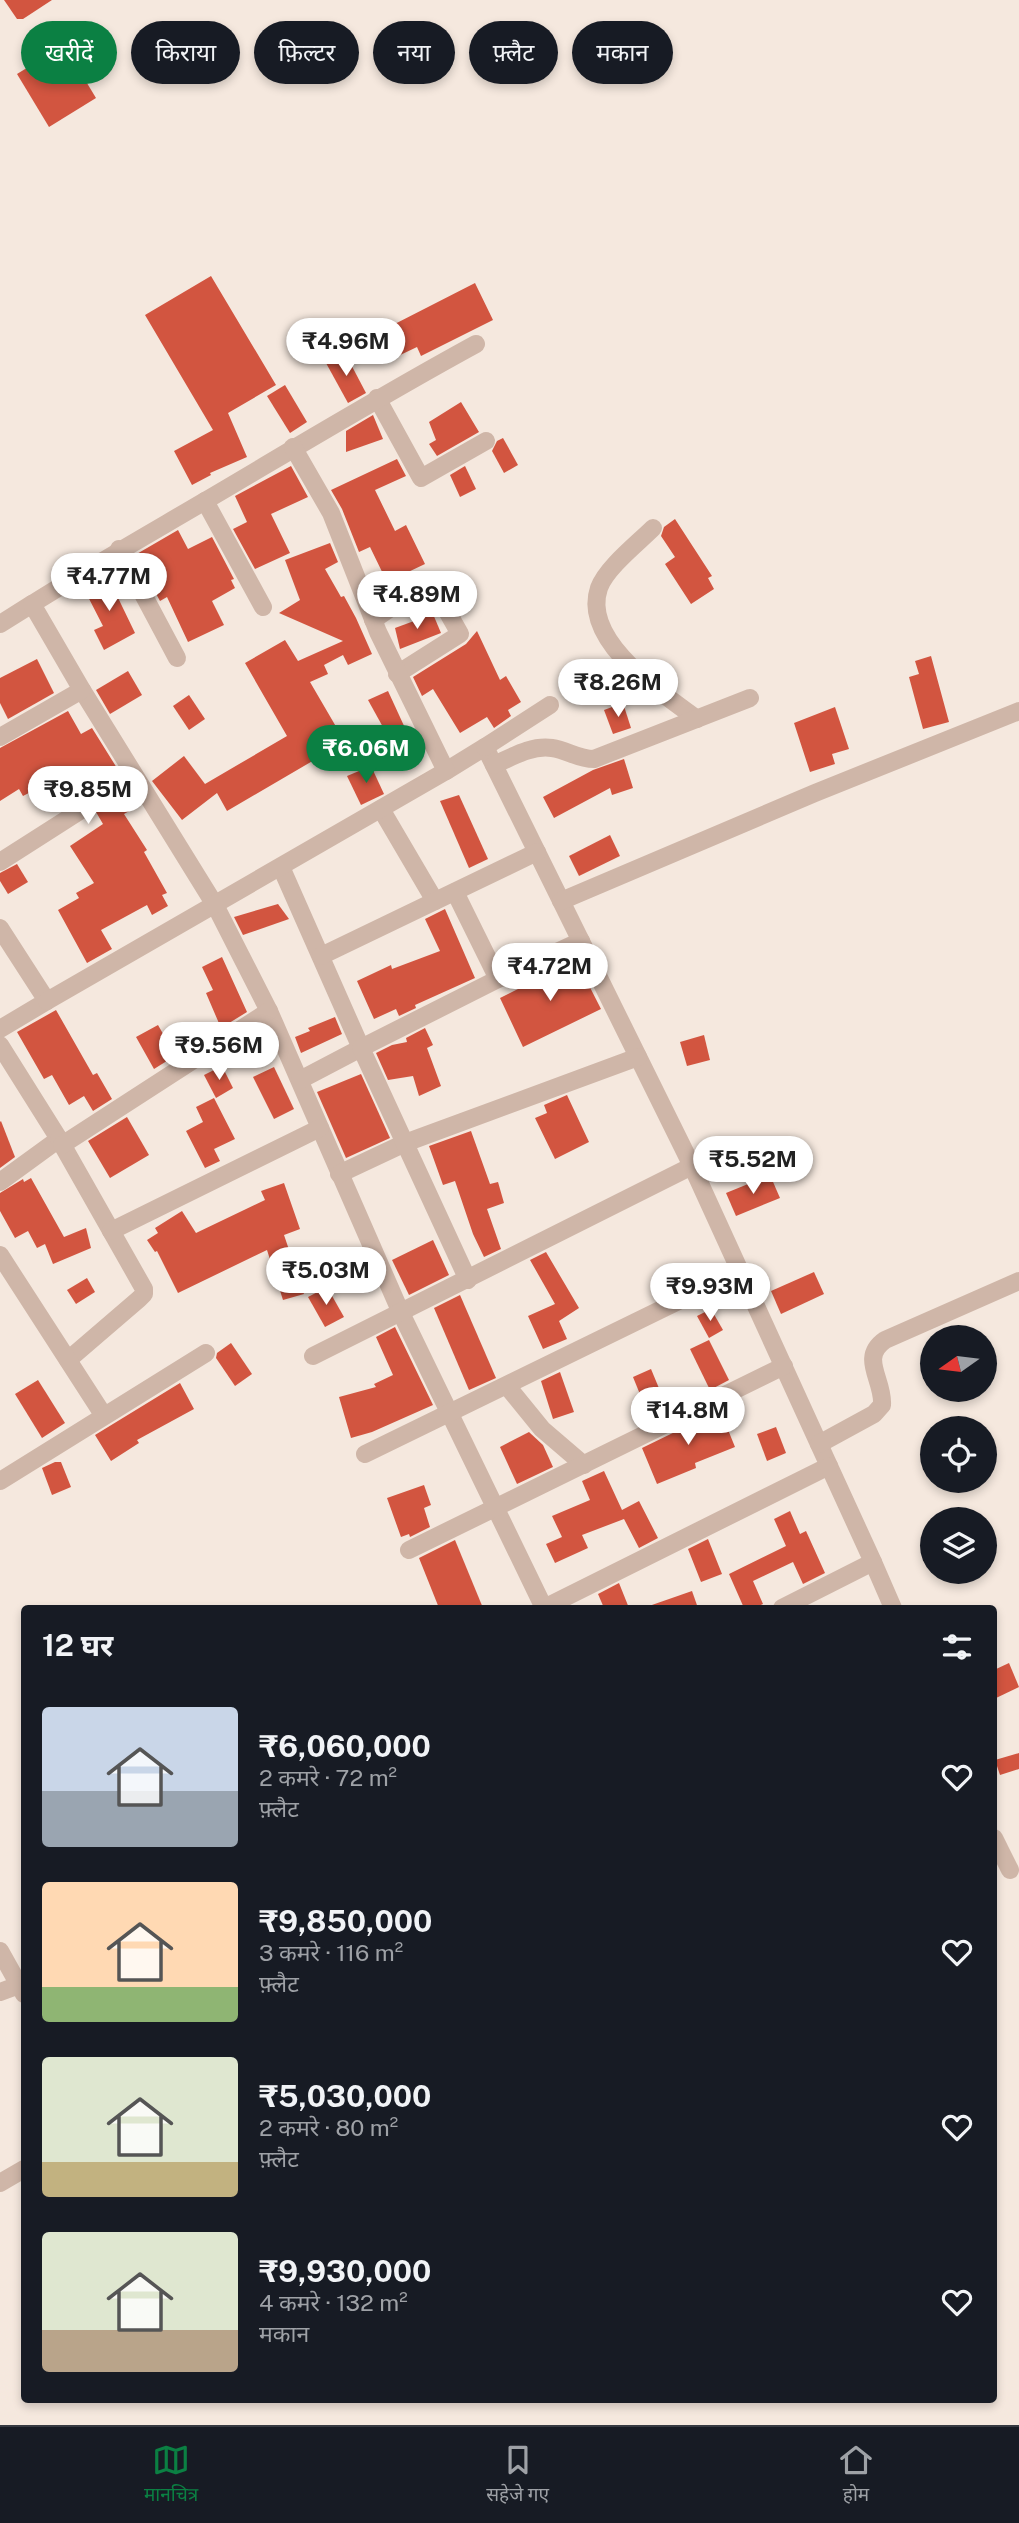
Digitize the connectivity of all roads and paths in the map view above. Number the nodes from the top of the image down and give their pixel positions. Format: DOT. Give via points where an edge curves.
graph roads {
  1 [pos="476,344"];
  2 [pos="377,398"];
  3 [pos="486,441"];
  4 [pos="293,447"];
  5 [pos="205,501"];
  6 [pos="653,528"];
  7 [pos="119,549"];
  8 [pos="32,604"];
  9 [pos="263,607"];
  10 [pos="373,620"];
  11 [pos="0,624"];
  12 [pos="177,658"];
  13 [pos="397,674"];
  14 [pos="82,690"];
  15 [pos="750,698"];
  16 [pos="550,705"];
  17 [pos="1019,711"];
  18 [pos="697,719"];
  19 [pos="0,737"];
  20 [pos="485,747"];
  21 [pos="494,765"];
  22 [pos="446,771"];
  23 [pos="86,807"];
  24 [pos="381,809"];
  25 [pos="537,852"];
  26 [pos="0,862"];
  27 [pos="281,867"];
  28 [pos="455,892"];
  29 [pos="435,901"];
  30 [pos="561,901"];
  31 [pos="215,905"];
  32 [pos="0,928"];
  33 [pos="581,941"];
  34 [pos="321,956"];
  35 [pos="498,979"];
  36 [pos="47,1001"];
  37 [pos="269,1011"];
  38 [pos="0,1030"];
  39 [pos="0,1045"];
  40 [pos="361,1048"];
  41 [pos="638,1057"];
  42 [pos="300,1080"];
  43 [pos="320,1128"];
  44 [pos="60,1142"];
  45 [pos="405,1143"];
  46 [pos="692,1166"];
  47 [pos="340,1174"];
  48 [pos="0,1182"];
  49 [pos="111,1231"];
  50 [pos="0,1255"];
  51 [pos="740,1271"];
  52 [pos="468,1280"];
  53 [pos="1019,1280"];
  54 [pos="401,1313"];
  55 [pos="206,1353"];
  56 [pos="313,1356"];
  57 [pos="68,1360"];
  58 [pos="784,1366"];
  59 [pos="507,1386"];
  60 [pos="449,1414"];
  61 [pos="104,1416"];
  62 [pos="819,1444"];
  63 [pos="365,1454"];
  64 [pos="584,1465"];
  65 [pos="829,1466"];
  66 [pos="0,1481"];
  67 [pos="495,1509"];
  68 [pos="409,1550"];
  69 [pos="873,1562"];
  70 [pos="572,1602"];
  71 [pos="543,1605"];
  72 [pos="788,1605"];
  73 [pos="891,1605"];
  74 [pos="997,1844"];
  75 [pos="1010,1870"];
  76 [pos="0,1951"];
  77 [pos="21,1988"];
  78 [pos="21,1990"];
  79 [pos="0,1992"];
  80 [pos="21,2171"];
  81 [pos="0,2183"];
  1 -- 2 [label="street"];
  2 -- 3 [label="street" via="421,478"];
  2 -- 4 [label="street"];
  4 -- 5 [label="street"];
  4 -- 10 [label="street" via="331,513"];
  5 -- 7 [label="street"];
  5 -- 9 [label="street"];
  6 -- 18 [label="street" via="599,586 601,623 614,648 642,677"];
  7 -- 8 [label="street"];
  7 -- 12 [label="street"];
  8 -- 11 [label="street"];
  8 -- 14 [label="street"];
  10 -- 13 [label="street"];
  10 -- 13 [label="street" via="430,582 460,634"];
  13 -- 22 [label="street"];
  14 -- 19 [label="street"];
  14 -- 31 [label="street"];
  15 -- 18 [label="street"];
  16 -- 20 [label="street"];
  17 -- 30 [label="street"];
  18 -- 21 [label="street" via="594,759 536,748"];
  20 -- 21 [label="street"];
  20 -- 22 [label="street"];
  21 -- 25 [label="street"];
  22 -- 24 [label="street"];
  23 -- 26 [label="street"];
  24 -- 27 [label="street"];
  24 -- 29 [label="street"];
  25 -- 28 [label="street"];
  25 -- 30 [label="street"];
  27 -- 31 [label="street"];
  27 -- 34 [label="street"];
  28 -- 29 [label="street"];
  28 -- 35 [label="street"];
  29 -- 34 [label="street"];
  30 -- 33 [label="street"];
  31 -- 36 [label="street"];
  31 -- 37 [label="street"];
  32 -- 36 [label="street"];
  33 -- 35 [label="street"];
  33 -- 41 [label="street"];
  34 -- 40 [label="street"];
  35 -- 40 [label="street"];
  36 -- 38 [label="street"];
  37 -- 42 [label="street"];
  37 -- 44 [label="street"];
  39 -- 44 [label="street"];
  40 -- 42 [label="street"];
  40 -- 45 [label="street"];
  41 -- 45 [label="street"];
  41 -- 46 [label="street"];
  42 -- 43 [label="street"];
  43 -- 47 [label="street"];
  43 -- 49 [label="street"];
  44 -- 48 [label="street"];
  44 -- 49 [label="street"];
  45 -- 47 [label="street"];
  45 -- 52 [label="street"];
  46 -- 51 [label="street"];
  46 -- 52 [label="street"];
  47 -- 54 [label="street"];
  49 -- 57 [label="street" via="144,1294"];
  50 -- 57 [label="street"];
  51 -- 58 [label="street"];
  51 -- 59 [label="street"];
  52 -- 54 [label="street"];
  53 -- 62 [label="street" via="876,1346 872,1354 882,1405"];
  54 -- 56 [label="street"];
  54 -- 60 [label="street"];
  55 -- 61 [label="street"];
  57 -- 61 [label="street"];
  58 -- 62 [label="street"];
  58 -- 64 [label="street"];
  59 -- 60 [label="street"];
  59 -- 64 [label="street" via="542,1429"];
  60 -- 63 [label="street"];
  60 -- 67 [label="street"];
  61 -- 66 [label="street"];
  62 -- 65 [label="street"];
  64 -- 67 [label="street"];
  65 -- 69 [label="street"];
  65 -- 70 [label="street"];
  67 -- 68 [label="street"];
  67 -- 71 [label="street"];
  69 -- 72 [label="street"];
  69 -- 73 [label="street"];
  74 -- 75 [label="street"];
  76 -- 77 [label="street"];
  78 -- 79 [label="street"];
  80 -- 81 [label="street"];
}
